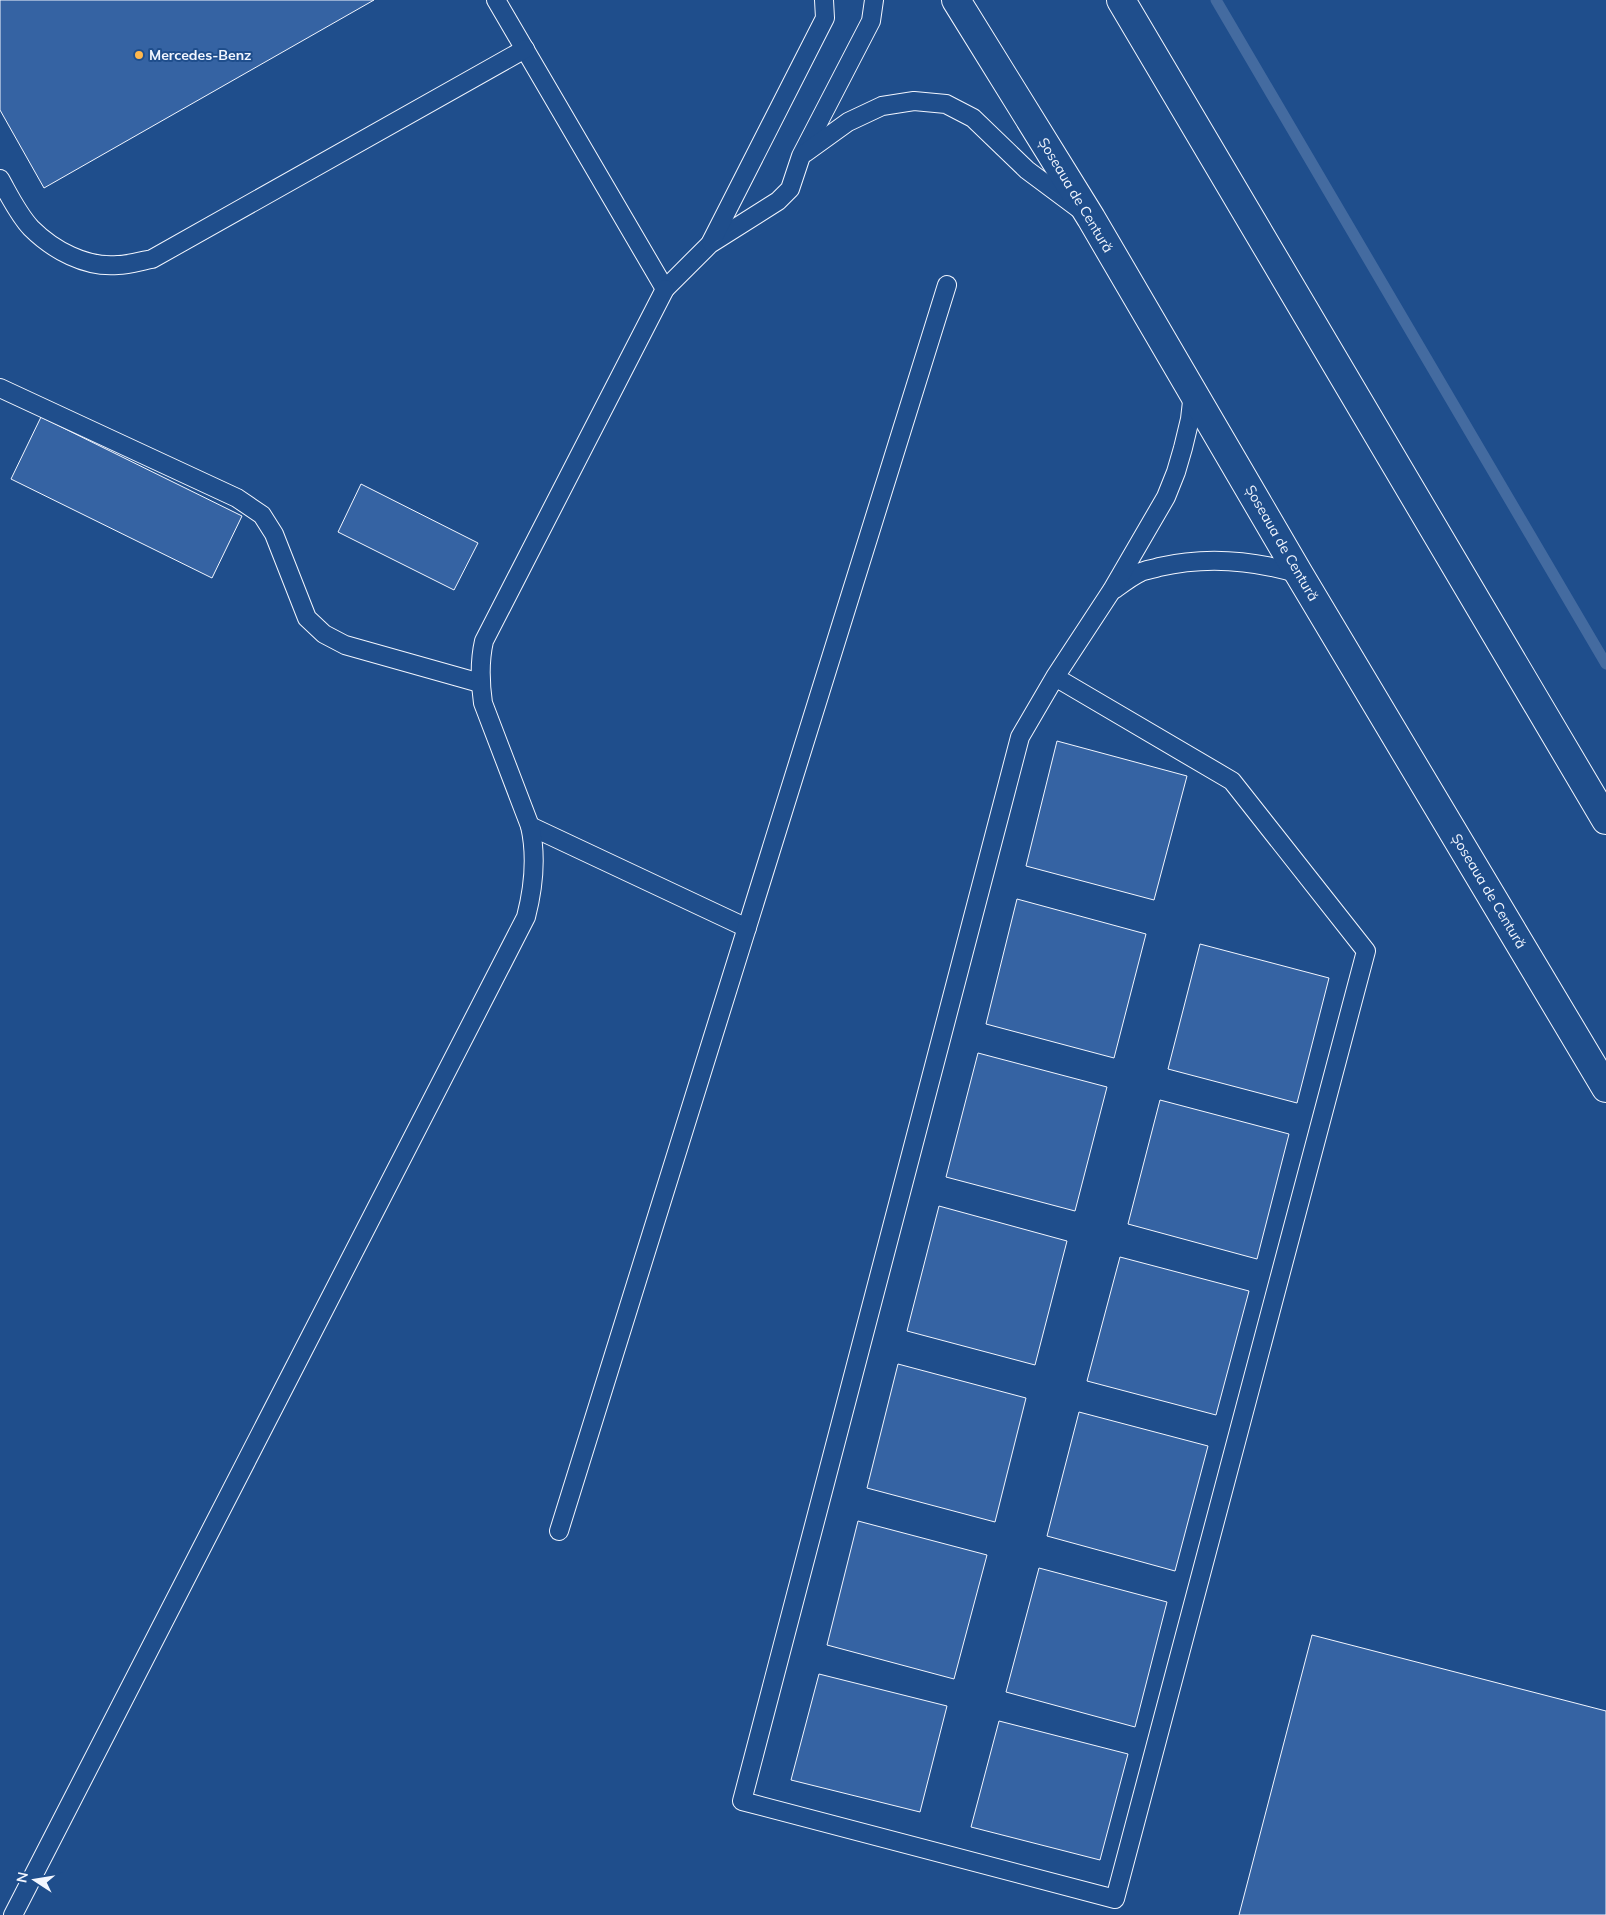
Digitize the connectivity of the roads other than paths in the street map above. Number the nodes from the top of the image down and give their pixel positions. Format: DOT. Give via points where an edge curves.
graph roads {
  1 [pos="496,0"];
  2 [pos="824,0"];
  3 [pos="874,0"];
  4 [pos="956,0"];
  5 [pos="1121,0"];
  6 [pos="525,49"];
  7 [pos="800,156"];
  8 [pos="0,179"];
  9 [pos="1091,218"];
  10 [pos="710,244"];
  11 [pos="947,285"];
  12 [pos="665,289"];
  13 [pos="0,388"];
  14 [pos="1193,390"];
  15 [pos="1300,574"];
  16 [pos="1112,590"];
  17 [pos="1055,677"];
  18 [pos="480,684"];
  19 [pos="1606,820"];
  20 [pos="530,826"];
  21 [pos="746,928"];
  22 [pos="1606,1088"];
  23 [pos="558,1531"];
  24 [pos="13,1915"];
  1 -- 6 [label="lane"];
  2 -- 10 [label="lane" via="825,18"];
  3 -- 7 [label="lane" via="871,21"];
  4 -- 9 [label="main road, Șoseaua de Centură"];
  5 -- 19 [label="main road"];
  6 -- 8 [label="lane" via="152,259 117,266 88,264 57,249 31,228"];
  6 -- 12 [label="lane"];
  7 -- 9 [label="lane" via="848,122 882,106 914,101 946,104 973,118 1027,170"];
  7 -- 10 [label="lane" via="790,189 778,201"];
  9 -- 14 [label="main road, Șoseaua de Centură"];
  10 -- 12 [label="lane"];
  11 -- 21 [label="lane"];
  12 -- 18 [label="lane" via="484,641"];
  13 -- 18 [label="lane" via="237,498 262,515 274,534 308,618 324,634 346,645"];
  14 -- 15 [label="main road, Șoseaua de Centură"];
  14 -- 16 [label="lane" via="1190,419 1166,497"];
  15 -- 16 [label="lane" via="1274,566 1208,560 1171,564 1141,572"];
  15 -- 22 [label="main road, Șoseaua de Centură"];
  16 -- 17 [label="lane"];
  17 -- 17 [label="lane" via="1232,781 1366,951 1115,1899 742,1801 1020,737"];
  18 -- 20 [label="lane" via="483,703"];
  20 -- 21 [label="lane"];
  20 -- 24 [label="lane" via="535,868 526,917"];
  21 -- 23 [label="lane"];
}
